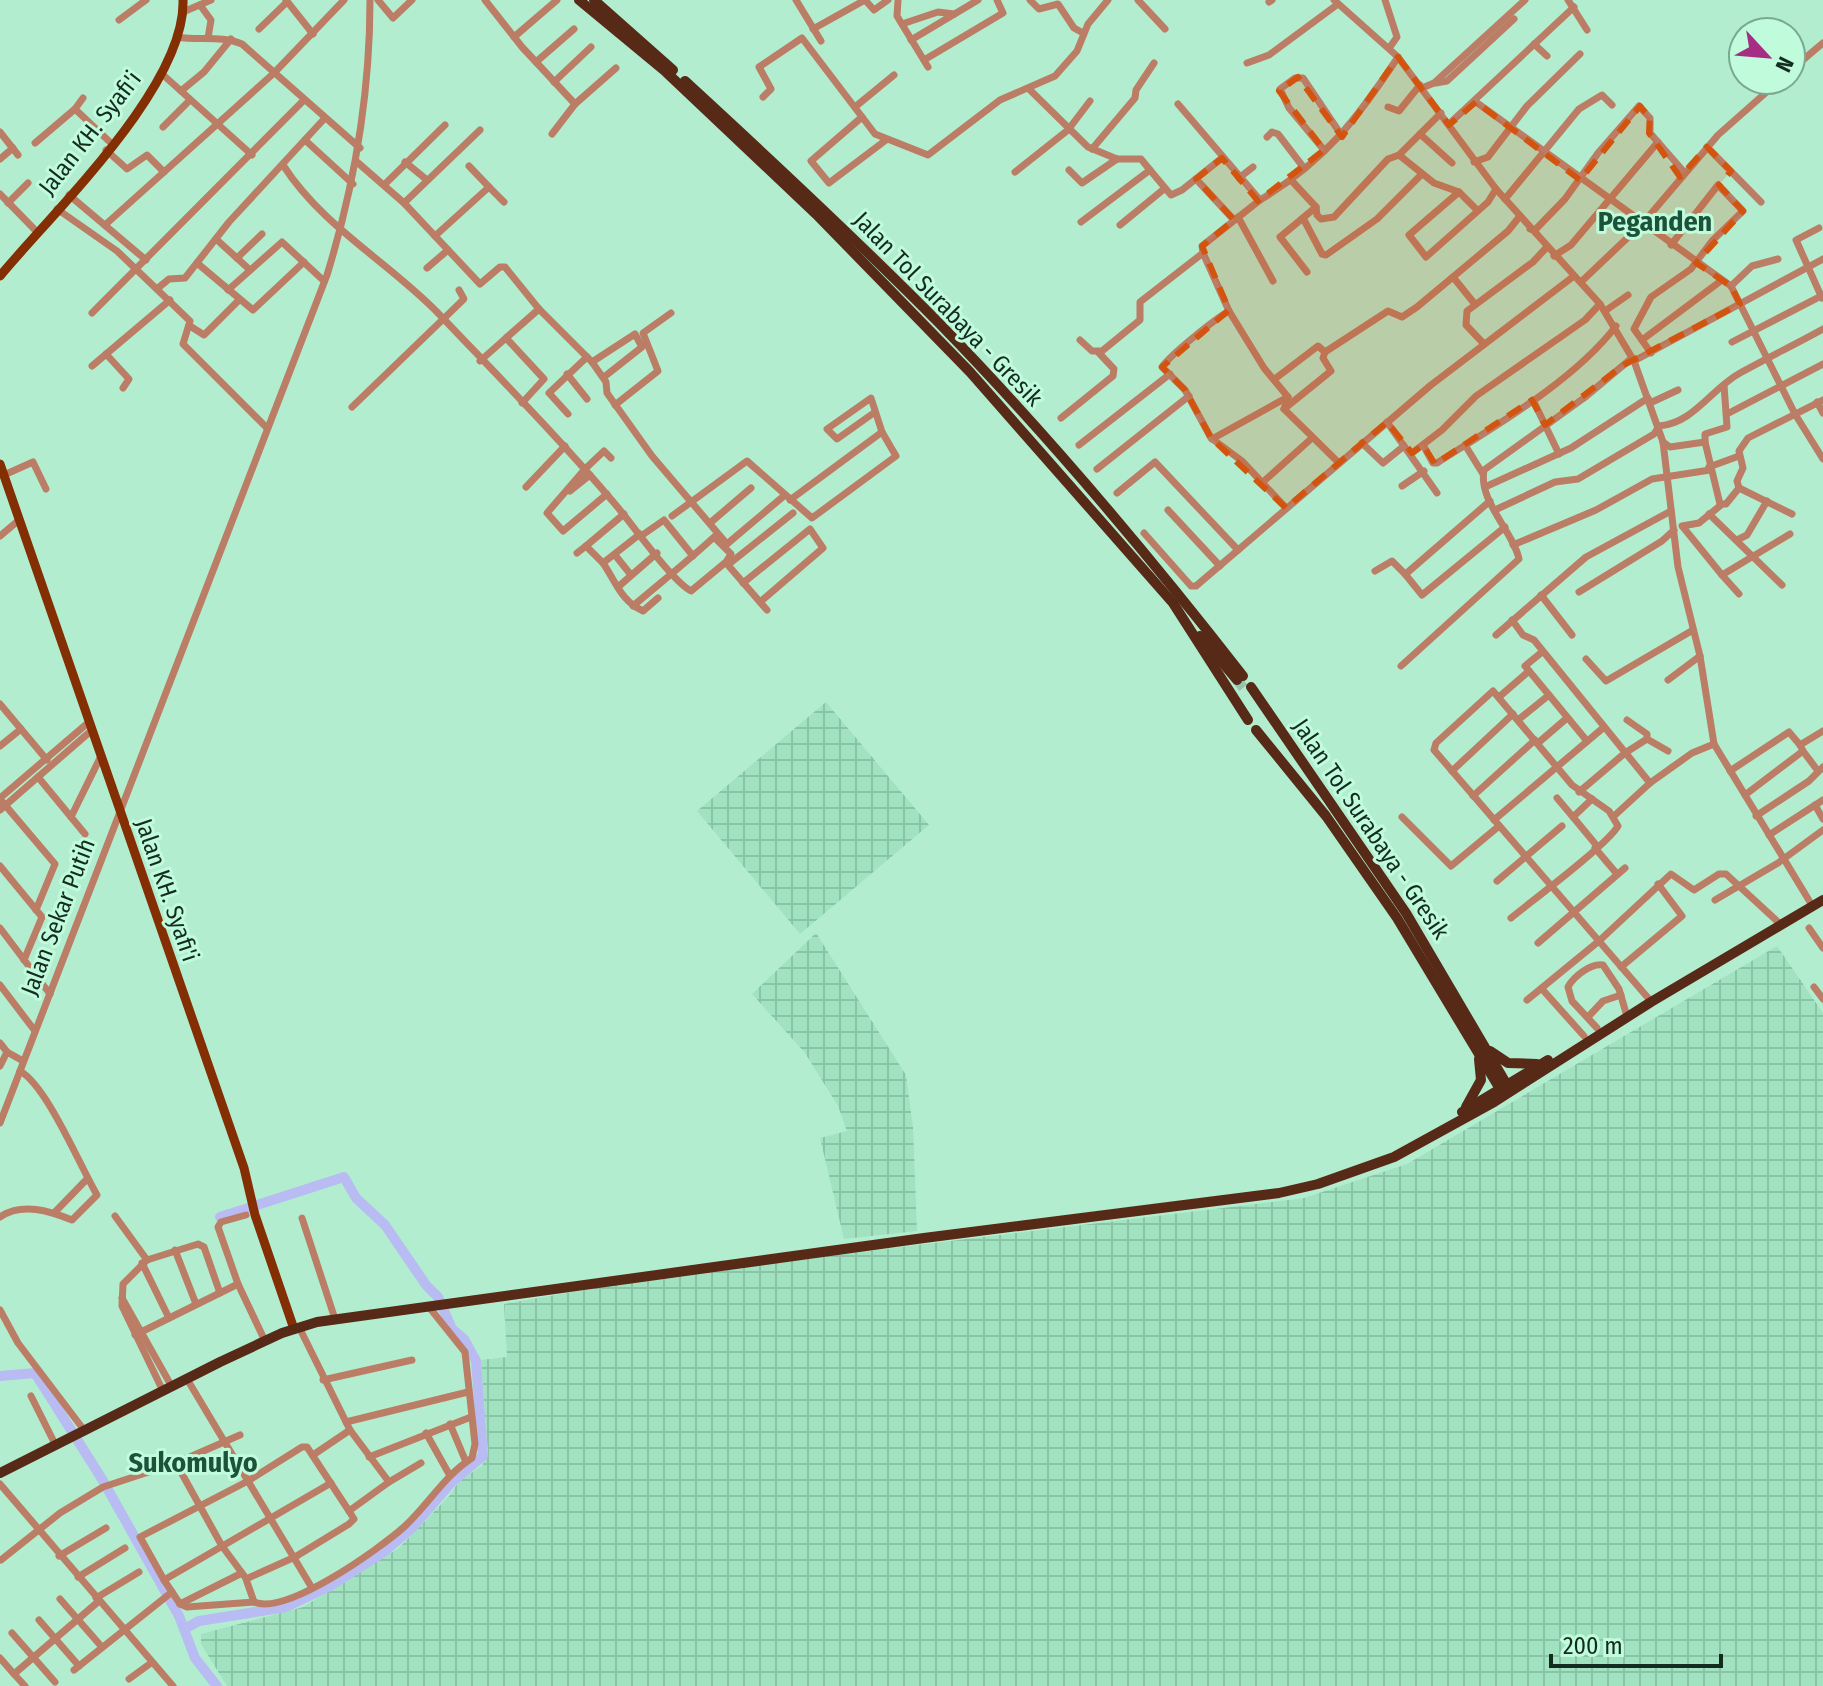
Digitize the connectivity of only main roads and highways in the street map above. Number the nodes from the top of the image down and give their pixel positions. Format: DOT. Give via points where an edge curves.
graph roads {
  1 [pos="183,0"];
  2 [pos="579,0"];
  3 [pos="594,0"];
  4 [pos="0,276"];
  5 [pos="0,464"];
  6 [pos="4,491"];
  7 [pos="1173,603"];
  8 [pos="1248,720"];
  9 [pos="1256,730"];
  10 [pos="1326,816"];
  11 [pos="1823,893"];
  12 [pos="1823,900"];
  13 [pos="1481,1049"];
  14 [pos="1544,1062"];
  15 [pos="1505,1090"];
  16 [pos="1459,1114"];
  17 [pos="1386,1159"];
  18 [pos="297,1328"];
  19 [pos="0,1473"];
  1 -- 4 [label="main road, Jalan KH. Syafi'i" via="177,37 146,101"];
  2 -- 7 [label="highway, Jalan Tol Surabaya - Gresik" via="666,72 894,293"];
  3 -- 7 [label="highway, Jalan Tol Surabaya - Gresik" via="823,208 940,324 1115,519 1240,678"];
  5 -- 6 [label="main road, Jalan KH. Syafi'i"];
  6 -- 18 [label="main road, Jalan KH. Syafi'i" via="19,520 244,1168 251,1215"];
  7 -- 8 [label="highway, Jalan Tol Surabaya - Gresik"];
  9 -- 10 [label="highway, Jalan Tol Surabaya - Gresik"];
  10 -- 13 [label="highway, Jalan Tol Surabaya - Gresik"];
  10 -- 13 [label="highway, Jalan Tol Surabaya - Gresik" via="1248,689 1406,913 1456,995"];
  11 -- 14 [label="highway"];
  12 -- 15 [label="highway"];
  13 -- 14 [label="highway" via="1508,1063"];
  13 -- 15 [label="highway, Jalan Tol Surabaya - Gresik"];
  13 -- 16 [label="highway" via="1481,1080"];
  14 -- 15 [label="highway"];
  15 -- 16 [label="highway"];
  15 -- 17 [label="highway"];
  16 -- 17 [label="highway"];
  17 -- 18 [label="highway" via="1279,1193"];
  18 -- 19 [label="highway"];
}
